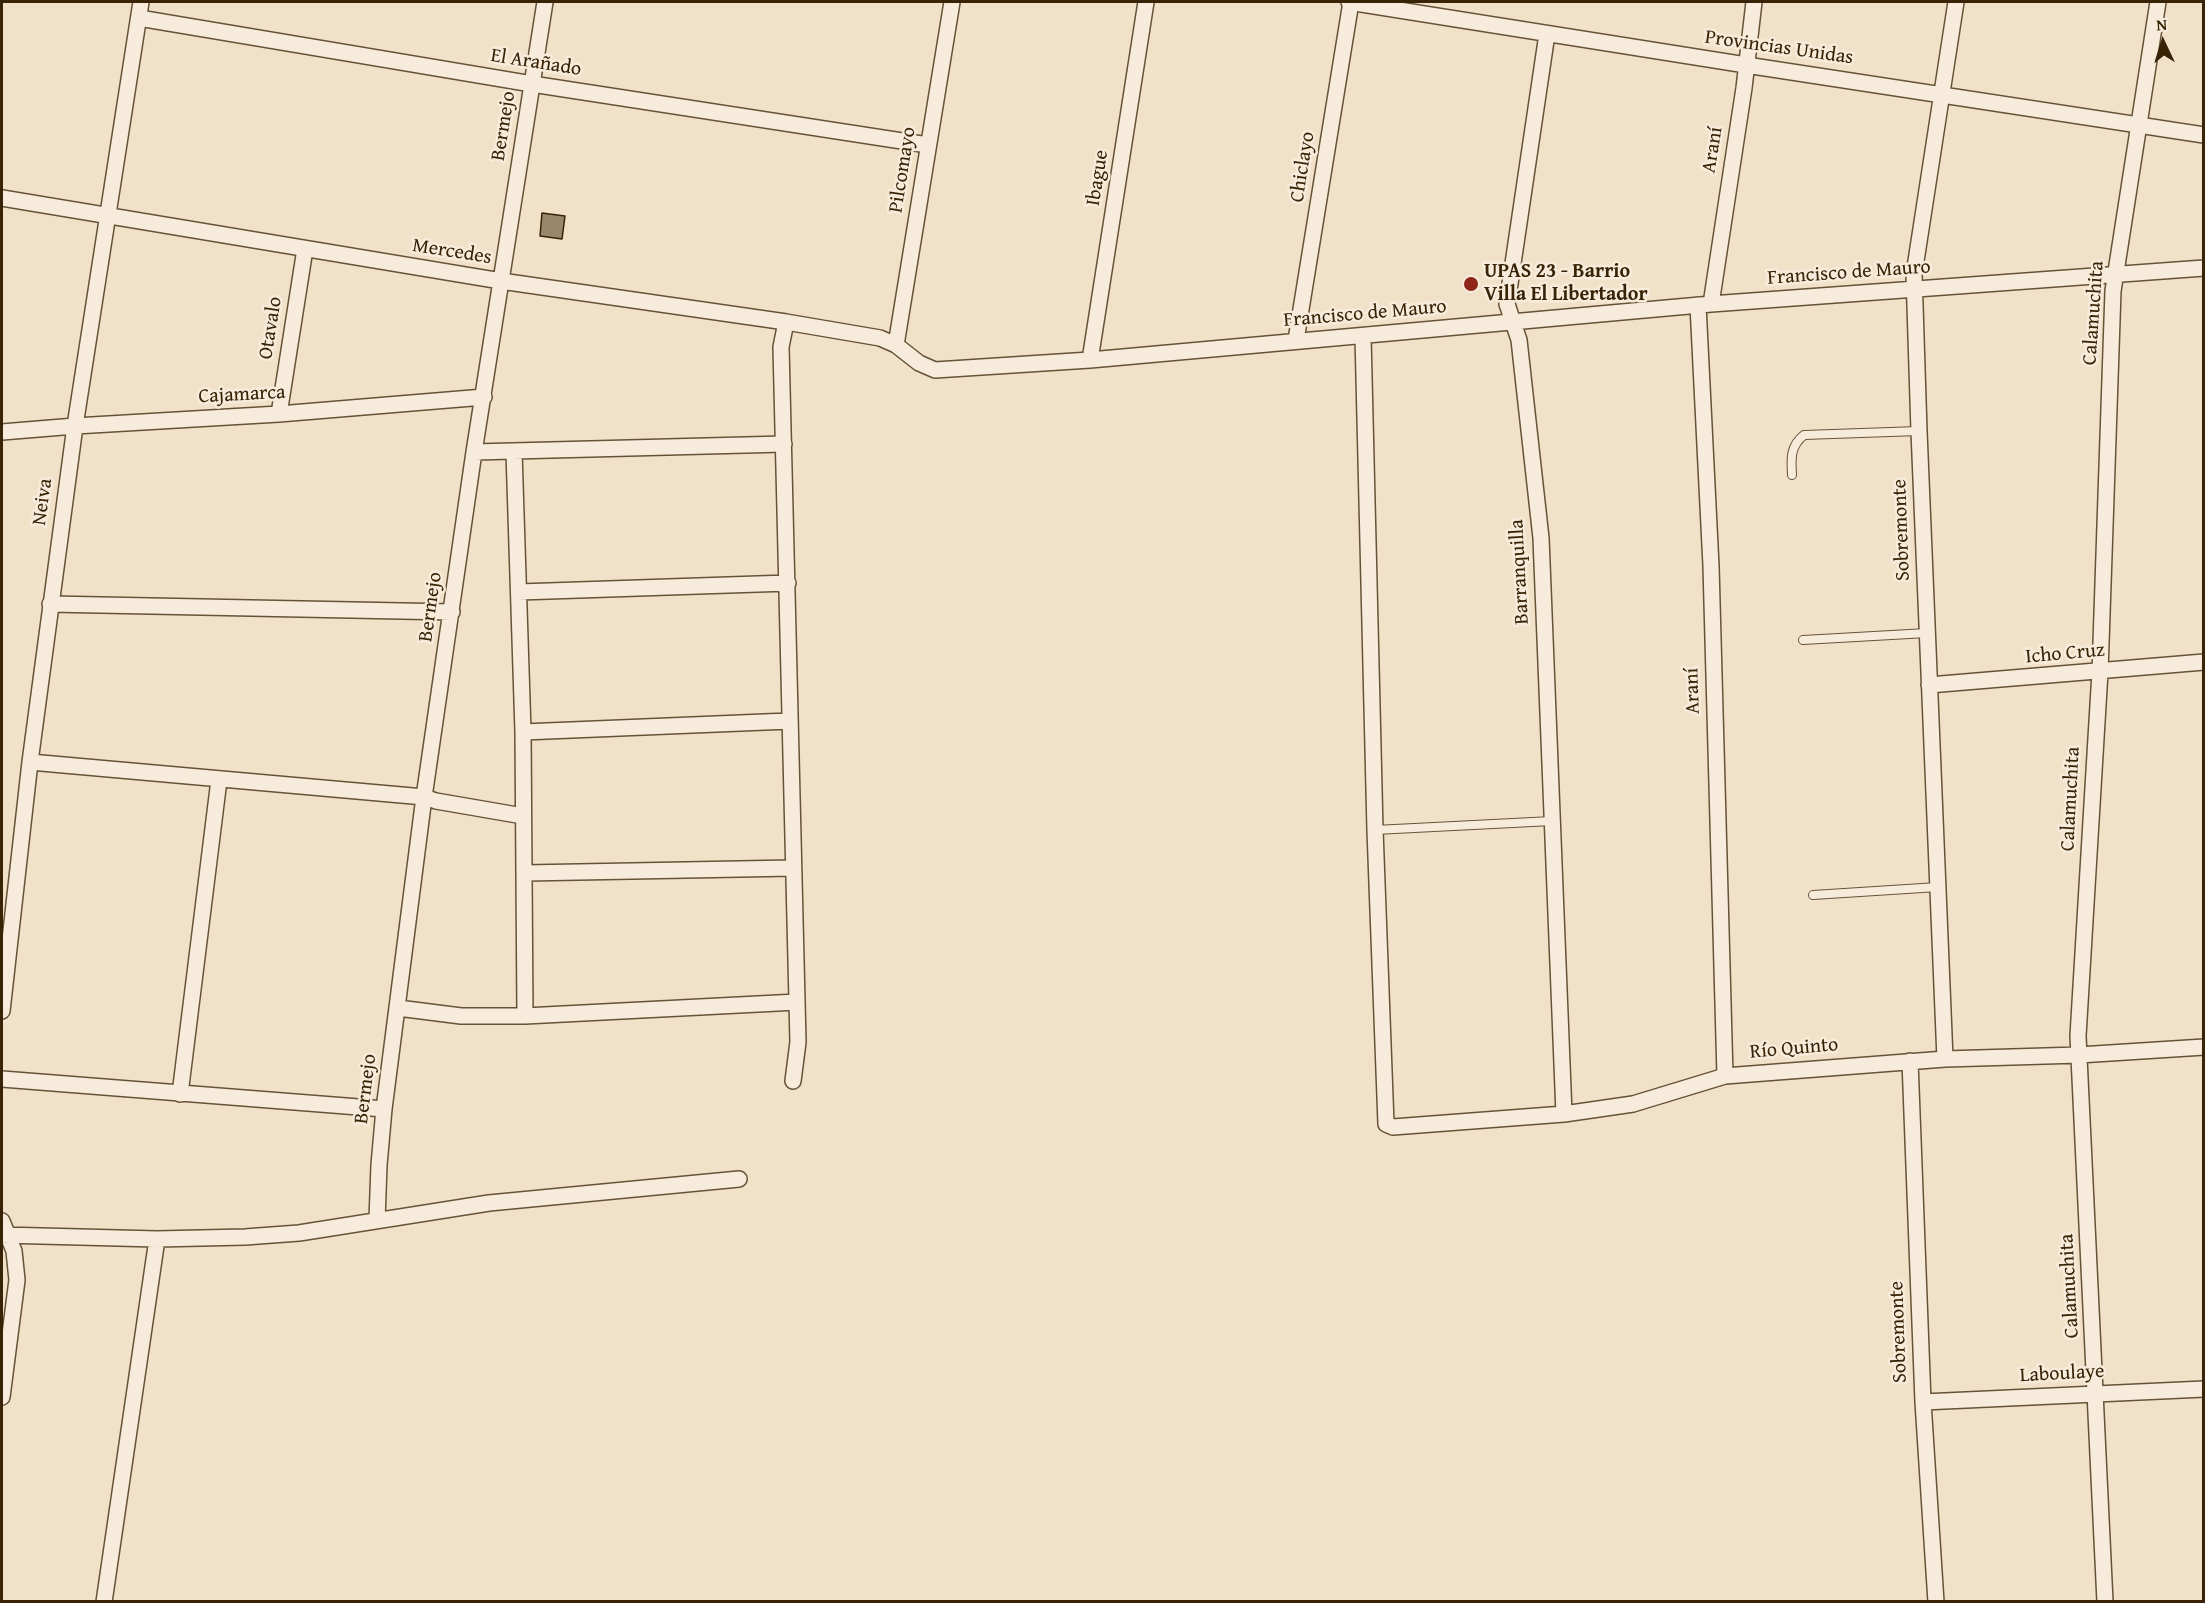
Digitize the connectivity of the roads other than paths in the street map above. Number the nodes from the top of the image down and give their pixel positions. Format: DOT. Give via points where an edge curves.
graph roads {
  1 [pos="141,2"];
  2 [pos="545,2"];
  3 [pos="952,2"];
  4 [pos="1146,2"];
  5 [pos="1350,2"];
  6 [pos="1754,2"];
  7 [pos="1956,2"];
  8 [pos="2158,2"];
  9 [pos="139,18"];
  10 [pos="1547,34"];
  11 [pos="1746,65"];
  12 [pos="532,84"];
  13 [pos="1941,93"];
  14 [pos="2139,125"];
  15 [pos="2204,135"];
  16 [pos="928,145"];
  17 [pos="2,198"];
  18 [pos="108,215"];
  19 [pos="305,249"];
  20 [pos="2204,268"];
  21 [pos="2116,274"];
  22 [pos="501,281"];
  23 [pos="1914,290"];
  24 [pos="1705,305"];
  25 [pos="786,322"];
  26 [pos="1512,322"];
  27 [pos="1363,336"];
  28 [pos="1296,340"];
  29 [pos="897,345"];
  30 [pos="1090,360"];
  31 [pos="484,397"];
  32 [pos="279,414"];
  33 [pos="75,426"];
  34 [pos="1919,431"];
  35 [pos="2,432"];
  36 [pos="784,444"];
  37 [pos="474,452"];
  38 [pos="514,452"];
  39 [pos="1792,476"];
  40 [pos="788,583"];
  41 [pos="519,592"];
  42 [pos="50,604"];
  43 [pos="452,612"];
  44 [pos="1927,633"];
  45 [pos="1803,640"];
  46 [pos="2204,662"];
  47 [pos="2100,672"];
  48 [pos="1929,685"];
  49 [pos="789,721"];
  50 [pos="523,732"];
  51 [pos="30,762"];
  52 [pos="219,780"];
  53 [pos="424,797"];
  54 [pos="523,816"];
  55 [pos="1552,821"];
  56 [pos="1376,830"];
  57 [pos="793,868"];
  58 [pos="525,873"];
  59 [pos="1938,887"];
  60 [pos="1813,895"];
  61 [pos="797,1002"];
  62 [pos="398,1008"];
  63 [pos="2,1011"];
  64 [pos="525,1016"];
  65 [pos="2204,1047"];
  66 [pos="2079,1055"];
  67 [pos="1945,1059"];
  68 [pos="1910,1061"];
  69 [pos="1725,1076"];
  70 [pos="2,1079"];
  71 [pos="793,1082"];
  72 [pos="180,1094"];
  73 [pos="384,1109"];
  74 [pos="1564,1113"];
  75 [pos="739,1179"];
  76 [pos="377,1220"];
  77 [pos="3,1230"];
  78 [pos="157,1239"];
  79 [pos="2204,1389"];
  80 [pos="2096,1393"];
  81 [pos="2,1397"];
  82 [pos="1923,1402"];
  83 [pos="104,1602"];
  84 [pos="1936,1602"];
  85 [pos="2105,1602"];
  1 -- 9 [label="street, Neiva"];
  2 -- 12 [label="street, Bermejo"];
  3 -- 16 [label="street, Pilcomayo"];
  4 -- 30 [label="street, Ibague"];
  5 -- 10 [label="street, Provincias Unidas"];
  5 -- 28 [label="street, Chiclayo"];
  6 -- 11 [label="street, Araní"];
  7 -- 13 [label="street, Sobremonte"];
  8 -- 14 [label="street, Calamuchita"];
  9 -- 12 [label="street, El Arañado"];
  9 -- 18 [label="street, Neiva"];
  10 -- 11 [label="street, Provincias Unidas"];
  10 -- 26 [label="street, Barranquilla" via="1506,304"];
  11 -- 13 [label="street, Provincias Unidas"];
  11 -- 24 [label="street, Araní"];
  12 -- 16 [label="street, El Arañado"];
  12 -- 22 [label="street, Bermejo"];
  13 -- 14 [label="street, Provincias Unidas"];
  13 -- 23 [label="street, Sobremonte"];
  14 -- 15 [label="street, Provincias Unidas"];
  14 -- 21 [label="street, Calamuchita"];
  16 -- 29 [label="street, Pilcomayo"];
  17 -- 18 [label="street, Mercedes"];
  18 -- 19 [label="street, Mercedes"];
  18 -- 33 [label="street, Neiva"];
  19 -- 22 [label="street, Mercedes"];
  19 -- 32 [label="street, Otavalo"];
  20 -- 21 [label="street, Francisco de Mauro"];
  21 -- 23 [label="street, Francisco de Mauro"];
  21 -- 47 [label="street, Calamuchita"];
  22 -- 25 [label="street, Mercedes"];
  22 -- 31 [label="street, Bermejo"];
  23 -- 24 [label="street, Francisco de Mauro"];
  23 -- 34 [label="street, Sobremonte"];
  24 -- 26 [label="street, Francisco de Mauro"];
  24 -- 69 [label="street, Araní"];
  25 -- 29 [label="street, Mercedes" via="880,338"];
  25 -- 36 [label="street" via="781,346"];
  26 -- 27 [label="street, Francisco de Mauro"];
  26 -- 55 [label="street, Barranquilla" via="1519,340 1541,538"];
  27 -- 28 [label="street, Francisco de Mauro"];
  27 -- 56 [label="street"];
  28 -- 30 [label="street, Francisco de Mauro"];
  29 -- 30 [label="street, Francisco de Mauro" via="935,370"];
  31 -- 32 [label="street, Cajamarca"];
  31 -- 37 [label="street, Bermejo"];
  32 -- 33 [label="street, Cajamarca"];
  33 -- 35 [label="street, Cajamarca"];
  33 -- 42 [label="street, Neiva"];
  34 -- 39 [label="lane" via="1804,435 1795,442 1790,456"];
  34 -- 44 [label="street, Sobremonte"];
  36 -- 38 [label="street"];
  36 -- 40 [label="street"];
  37 -- 38 [label="street"];
  37 -- 43 [label="street, Bermejo"];
  38 -- 41 [label="street"];
  40 -- 41 [label="street"];
  40 -- 49 [label="street"];
  41 -- 50 [label="street"];
  42 -- 43 [label="street"];
  42 -- 51 [label="street, Neiva"];
  43 -- 53 [label="street, Bermejo"];
  44 -- 45 [label="lane"];
  44 -- 48 [label="street, Sobremonte"];
  46 -- 47 [label="street, Icho Cruz"];
  47 -- 48 [label="street, Icho Cruz"];
  47 -- 66 [label="street, Calamuchita"];
  48 -- 59 [label="street, Sobremonte"];
  49 -- 50 [label="street"];
  49 -- 57 [label="street"];
  50 -- 54 [label="street"];
  51 -- 52 [label="street"];
  51 -- 63 [label="street, Neiva"];
  52 -- 53 [label="street"];
  52 -- 72 [label="street"];
  53 -- 54 [label="street"];
  53 -- 62 [label="street, Bermejo"];
  54 -- 58 [label="street"];
  55 -- 56 [label="lane"];
  55 -- 74 [label="street, Barranquilla"];
  56 -- 74 [label="street, Río Quinto" via="1386,1124 1393,1127"];
  57 -- 58 [label="street"];
  57 -- 61 [label="street"];
  58 -- 64 [label="street"];
  59 -- 60 [label="lane"];
  59 -- 67 [label="street, Sobremonte"];
  61 -- 64 [label="street"];
  61 -- 71 [label="street"];
  62 -- 64 [label="street" via="461,1016"];
  62 -- 73 [label="street, Bermejo"];
  65 -- 66 [label="street, Río Quinto"];
  66 -- 67 [label="street, Río Quinto"];
  66 -- 80 [label="street, Calamuchita"];
  67 -- 68 [label="street, Río Quinto"];
  68 -- 69 [label="street, Río Quinto"];
  68 -- 82 [label="street, Sobremonte"];
  69 -- 74 [label="street, Río Quinto" via="1633,1104"];
  70 -- 72 [label="street"];
  72 -- 73 [label="street"];
  73 -- 76 [label="street, Bermejo"];
  75 -- 76 [label="street" via="489,1203"];
  76 -- 78 [label="street" via="299,1233"];
  77 -- 78 [label="street"];
  77 -- 81 [label="street" via="14,1251 17,1280"];
  78 -- 83 [label="street"];
  79 -- 80 [label="street, Laboulaye"];
  80 -- 82 [label="street, Laboulaye"];
  80 -- 85 [label="street, Calamuchita"];
  82 -- 84 [label="street, Sobremonte"];
}
